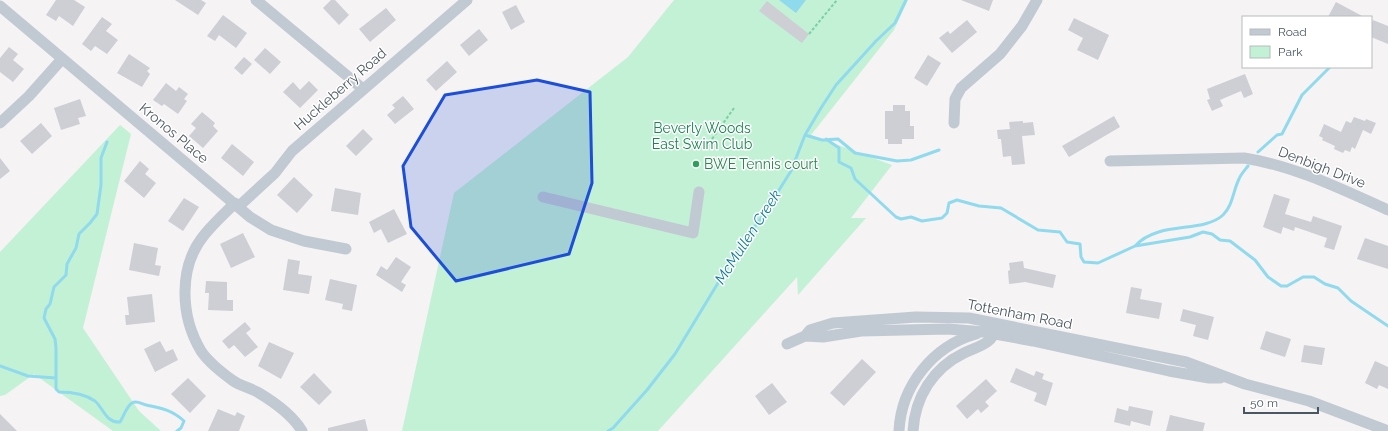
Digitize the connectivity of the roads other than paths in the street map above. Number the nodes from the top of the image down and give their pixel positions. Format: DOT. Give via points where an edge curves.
graph roads {
  1 [pos="256,0"];
  2 [pos="467,0"];
  3 [pos="1037,0"];
  4 [pos="0,6"];
  5 [pos="62,59"];
  6 [pos="363,89"];
  7 [pos="0,123"];
  8 [pos="954,123"];
  9 [pos="1110,162"];
  10 [pos="699,192"];
  11 [pos="543,197"];
  12 [pos="236,205"];
  13 [pos="1388,210"];
  14 [pos="346,249"];
  15 [pos="991,328"];
  16 [pos="787,344"];
  17 [pos="302,431"];
  18 [pos="899,431"];
  19 [pos="913,431"];
  20 [pos="1388,431"];
  1 -- 6 [label="street"];
  2 -- 6 [label="street, Huckleberry Road"];
  3 -- 8 [label="street" via="1022,26 1000,54 962,88 955,99"];
  4 -- 5 [label="street, Kronos Place"];
  5 -- 7 [label="street" via="29,96"];
  5 -- 12 [label="street, Kronos Place"];
  6 -- 12 [label="street, Huckleberry Road" via="292,151 275,173"];
  9 -- 13 [label="street, Denbigh Drive" via="1244,158 1293,170"];
  10 -- 11 [label="street" via="693,233"];
  12 -- 14 [label="street, Kronos Place" via="271,230 304,241"];
  12 -- 17 [label="street, Huckleberry Road" via="204,234 192,256 184,287 190,325 201,351 213,365 234,381 259,393 284,411"];
  15 -- 16 [label="street, Tottenham Road" via="969,318 916,317 833,323 810,330 805,336"];
  15 -- 18 [label="street" via="948,346 927,364 909,390"];
  15 -- 19 [label="street" via="989,342 963,353 940,370 922,391"];
  15 -- 20 [label="street, Tottenham Road" via="1169,371 1209,378 1229,378 1309,401"];
}
